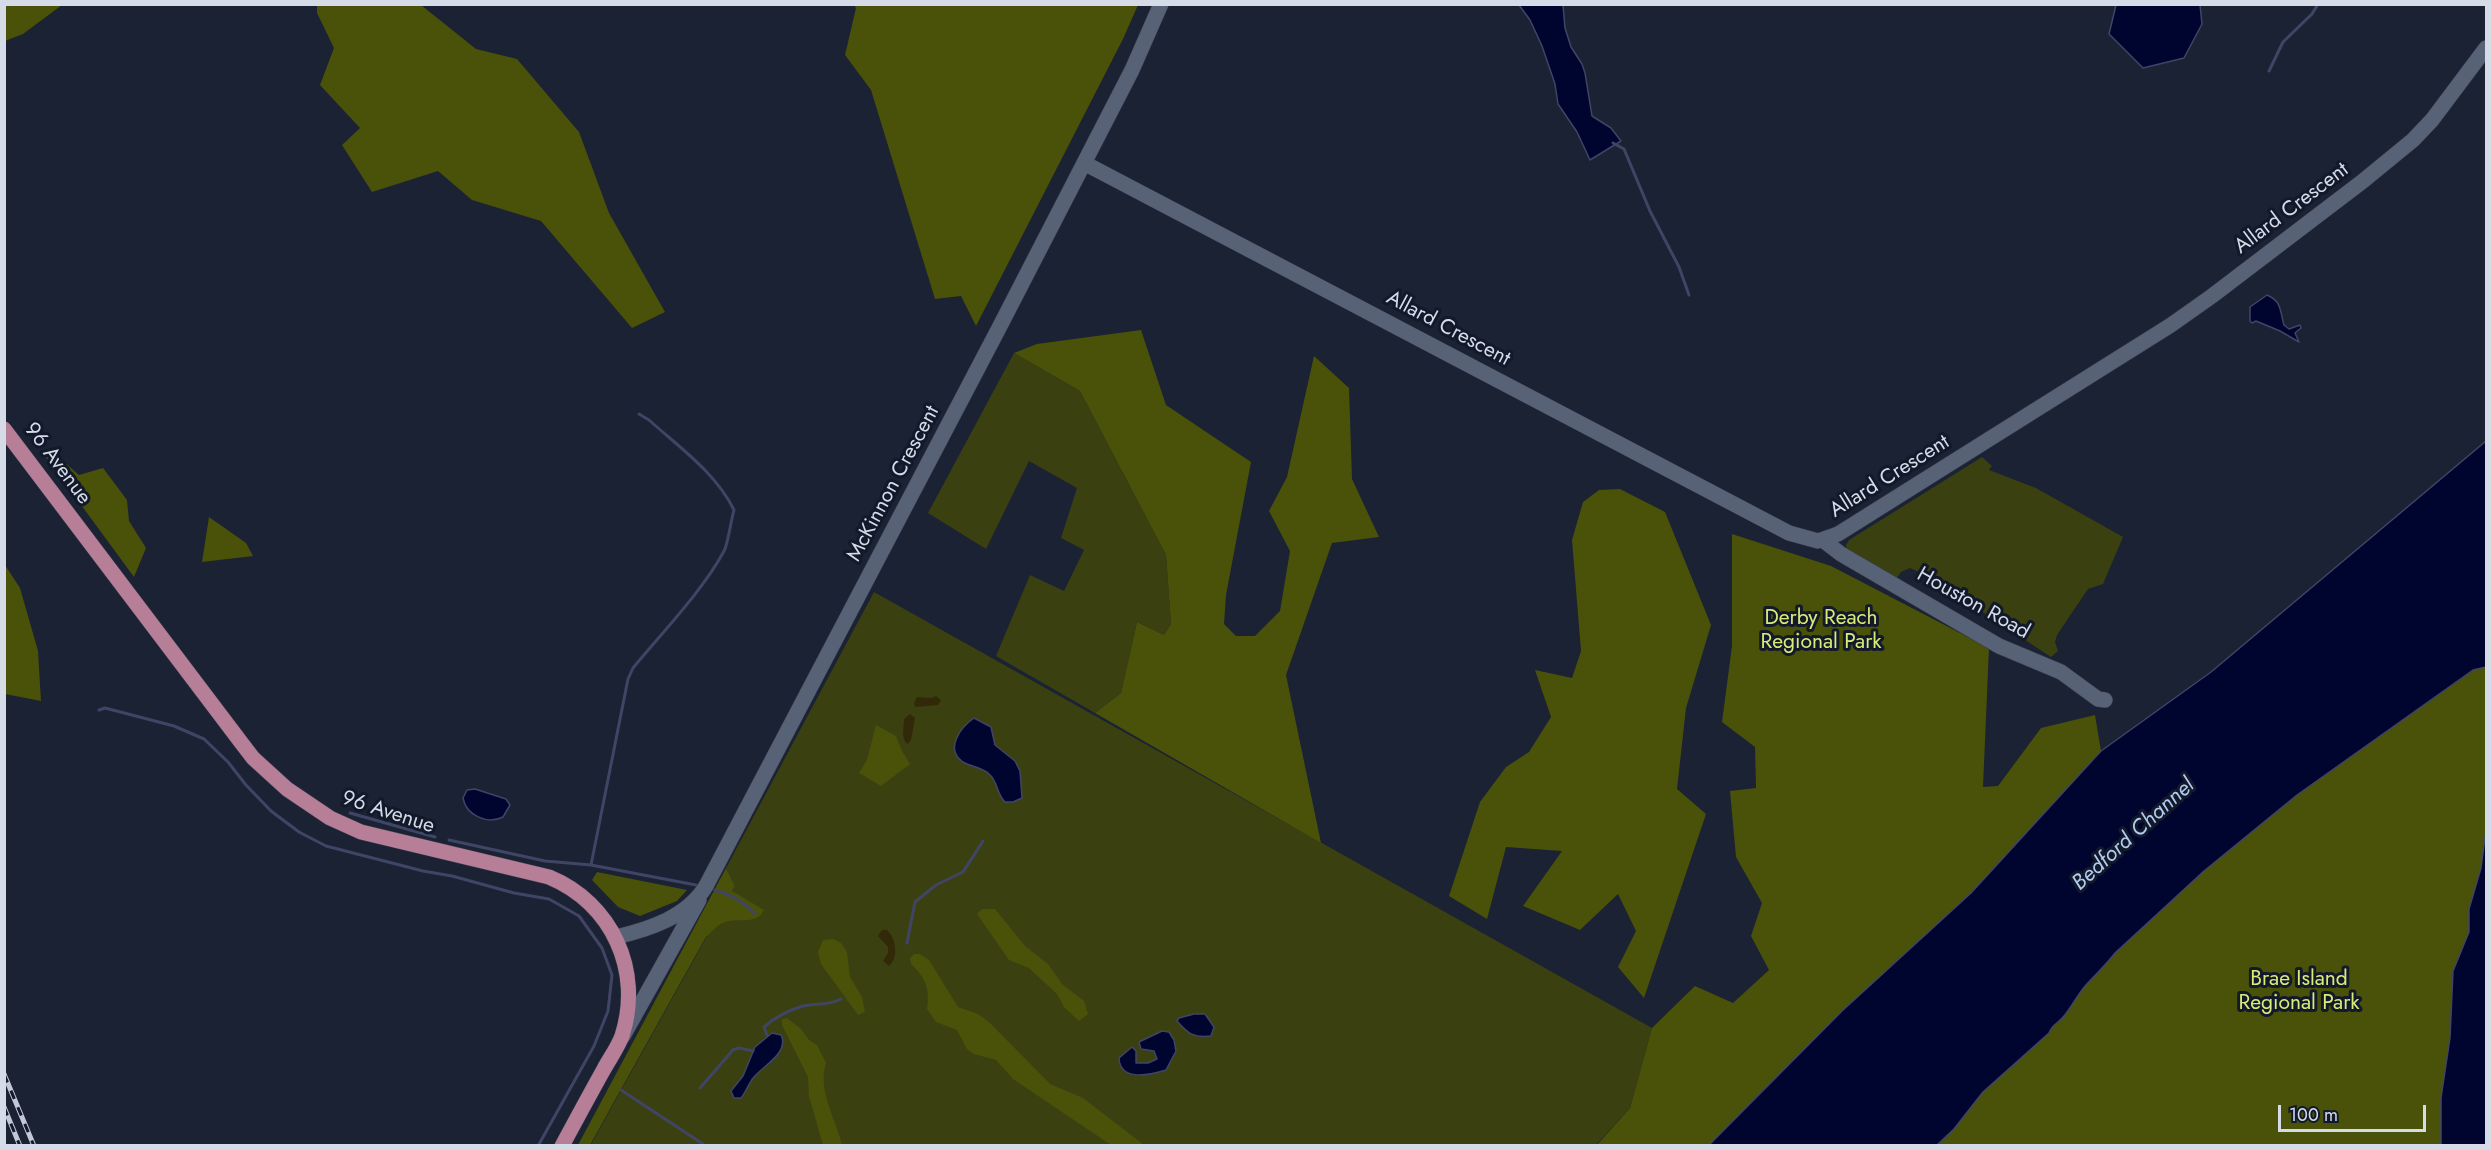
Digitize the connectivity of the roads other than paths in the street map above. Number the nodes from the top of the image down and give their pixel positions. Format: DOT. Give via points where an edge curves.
graph roads {
  1 [pos="1161,4"];
  2 [pos="2487,48"];
  3 [pos="1084,163"];
  4 [pos="4,429"];
  5 [pos="1824,541"];
  6 [pos="2105,700"];
  7 [pos="702,892"];
  8 [pos="616,937"];
  9 [pos="621,1037"];
  10 [pos="562,1146"];
  1 -- 3 [label="street, McKinnon Crescent"];
  2 -- 5 [label="street, Allard Crescent" via="2432,120 2405,147 2212,296 2096,373"];
  3 -- 5 [label="street, Allard Crescent" via="1757,517 1800,537"];
  3 -- 7 [label="street, McKinnon Crescent"];
  4 -- 8 [label="main road, 96 Avenue" via="240,741 287,789 330,818 362,832 559,881 594,907"];
  5 -- 6 [label="street, Houston Road" via="2000,646 2061,672"];
  7 -- 8 [label="street, McKinnon Crescent" via="664,922"];
  7 -- 9 [label="street"];
  8 -- 9 [label="main road, 96 Avenue" via="629,986"];
  9 -- 10 [label="main road, 96 Avenue"];
}
